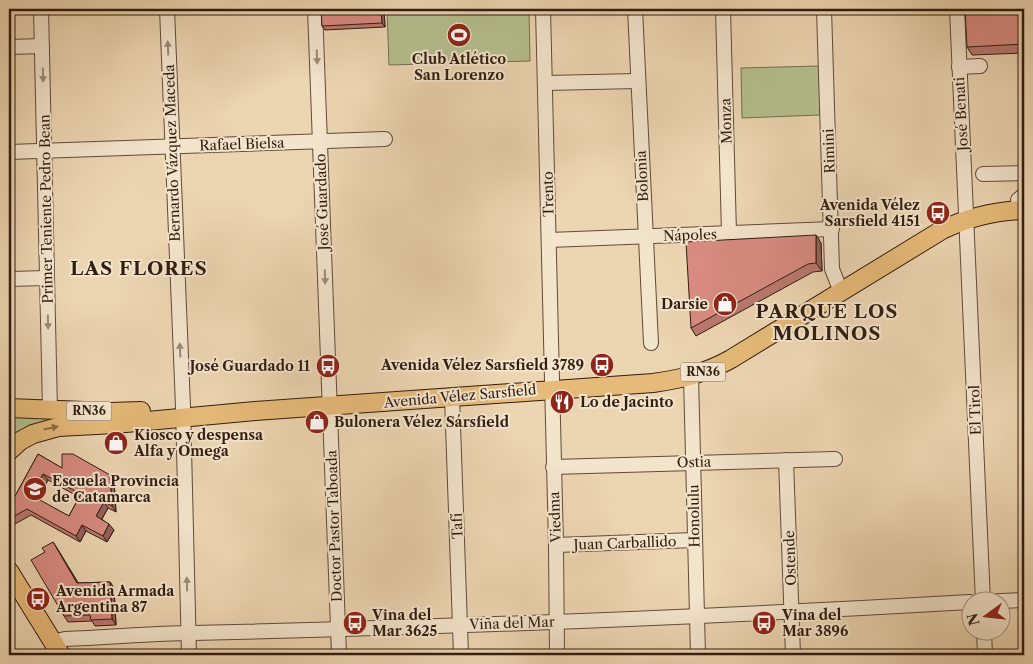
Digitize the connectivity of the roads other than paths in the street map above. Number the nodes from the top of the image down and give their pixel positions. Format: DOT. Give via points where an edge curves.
graph roads {
  1 [pos="41,9"];
  2 [pos="167,9"];
  3 [pos="315,9"];
  4 [pos="543,9"];
  5 [pos="635,9"];
  6 [pos="723,9"];
  7 [pos="824,9"];
  8 [pos="957,9"];
  9 [pos="42,46"];
  10 [pos="9,47"];
  11 [pos="959,66"];
  12 [pos="980,66"];
  13 [pos="638,81"];
  14 [pos="545,83"];
  15 [pos="385,139"];
  16 [pos="320,141"];
  17 [pos="171,146"];
  18 [pos="44,150"];
  19 [pos="9,152"];
  20 [pos="1024,172"];
  21 [pos="983,174"];
  22 [pos="1023,201"];
  23 [pos="966,214"];
  24 [pos="832,229"];
  25 [pos="729,233"];
  26 [pos="645,236"];
  27 [pos="549,240"];
  28 [pos="47,278"];
  29 [pos="9,279"];
  30 [pos="839,288"];
  31 [pos="651,343"];
  32 [pos="691,376"];
  33 [pos="552,384"];
  34 [pos="452,397"];
  35 [pos="330,401"];
  36 [pos="9,408"];
  37 [pos="50,410"];
  38 [pos="183,413"];
  39 [pos="9,451"];
  40 [pos="835,459"];
  41 [pos="786,460"];
  42 [pos="693,462"];
  43 [pos="553,466"];
  44 [pos="695,540"];
  45 [pos="556,545"];
  46 [pos="9,571"];
  47 [pos="983,592"];
  48 [pos="9,594"];
  49 [pos="1010,600"];
  50 [pos="1024,600"];
  51 [pos="960,603"];
  52 [pos="792,612"];
  53 [pos="697,615"];
  54 [pos="556,622"];
  55 [pos="460,625"];
  56 [pos="338,629"];
  57 [pos="188,633"];
  58 [pos="984,642"];
  59 [pos="55,651"];
  60 [pos="188,655"];
  61 [pos="339,655"];
  62 [pos="461,655"];
  63 [pos="557,655"];
  64 [pos="698,655"];
  65 [pos="793,655"];
  66 [pos="985,655"];
  1 -- 9 [label="street, Primer Teniente Pedro Bean"];
  17 -- 2 [label="street, Bernardo Vázquez Maceda, one-way"];
  3 -- 16 [label="street, José Guardado, one-way"];
  4 -- 14 [label="street, Trento"];
  5 -- 13 [label="street, Bolonia"];
  6 -- 25 [label="street, Monza"];
  7 -- 24 [label="street, Rimini"];
  8 -- 11 [label="street, José Benati"];
  9 -- 10 [label="street"];
  9 -- 18 [label="street, Primer Teniente Pedro Bean, one-way"];
  11 -- 12 [label="street"];
  11 -- 23 [label="street, José Benati"];
  13 -- 14 [label="street"];
  13 -- 26 [label="street, Bolonia"];
  14 -- 27 [label="street, Trento"];
  15 -- 16 [label="street, Rafael Bielsa"];
  16 -- 17 [label="street, Rafael Bielsa"];
  16 -- 35 [label="street, José Guardado, one-way"];
  17 -- 18 [label="street, Rafael Bielsa"];
  38 -- 17 [label="street, Bernardo Vázquez Maceda, one-way"];
  18 -- 19 [label="street, Rafael Bielsa"];
  18 -- 28 [label="street, Primer Teniente Pedro Bean"];
  20 -- 21 [label="street"];
  22 -- 23 [label="main road, Avenida Vélez Sarsfield / RN36" via="994,202"];
  23 -- 30 [label="main road, Avenida Vélez Sarsfield / RN36" via="939,222"];
  23 -- 47 [label="street, El Tirol"];
  24 -- 25 [label="street, Nápoles"];
  24 -- 30 [label="street, Rimini" via="832,269"];
  25 -- 26 [label="street, Nápoles"];
  26 -- 27 [label="street, Nápoles"];
  26 -- 31 [label="street, Bolonia"];
  27 -- 33 [label="street, Trento"];
  28 -- 29 [label="street"];
  28 -- 37 [label="street, Primer Teniente Pedro Bean, one-way"];
  30 -- 32 [label="main road, Avenida Vélez Sarsfield / RN36" via="725,362"];
  30 -- 33 [label="main road, Avenida Vélez Sarsfield / RN36" via="703,362 688,367"];
  32 -- 33 [label="main road, Avenida Vélez Sarsfield / RN36" via="653,383"];
  32 -- 42 [label="street, Honolulu"];
  33 -- 34 [label="main road, Avenida Vélez Sarsfield / RN36"];
  33 -- 35 [label="main road, Avenida Vélez Sarsfield / RN36"];
  33 -- 43 [label="street, Viedma"];
  34 -- 35 [label="main road, Avenida Vélez Sarsfield / RN36"];
  34 -- 55 [label="street, Tafí"];
  35 -- 38 [label="main road, Avenida Vélez Sarsfield / RN36"];
  35 -- 56 [label="street, Doctor Pastor Taboada"];
  36 -- 37 [label="main road, Avenida Vélez Sarsfield / RN36"];
  37 -- 38 [label="main road, Avenida Vélez Sarsfield / RN36"];
  39 -- 38 [label="main road, Avenida Vélez Sarsfield / RN36, one-way" via="27,436 52,428"];
  57 -- 38 [label="street, Bernardo Vázquez Maceda, one-way"];
  40 -- 41 [label="street, Ostia"];
  41 -- 42 [label="street, Ostia"];
  41 -- 52 [label="street, Ostende"];
  42 -- 43 [label="street, Ostia"];
  42 -- 44 [label="street, Honolulu"];
  43 -- 45 [label="street, Viedma"];
  44 -- 45 [label="street, Juan Carballido"];
  44 -- 53 [label="street, Honolulu"];
  45 -- 54 [label="street, Viedma"];
  46 -- 59 [label="main road"];
  48 -- 59 [label="main road"];
  49 -- 50 [label="street"];
  51 -- 52 [label="street, Viña del Mar"];
  52 -- 53 [label="street, Viña del Mar"];
  52 -- 65 [label="street, Ostende"];
  53 -- 54 [label="street, Viña del Mar"];
  53 -- 64 [label="street, Honolulu"];
  54 -- 55 [label="street, Viña del Mar"];
  54 -- 63 [label="street, Viedma"];
  55 -- 56 [label="street, Viña del Mar"];
  55 -- 62 [label="street, Tafí"];
  56 -- 57 [label="street, Viña del Mar"];
  56 -- 61 [label="street, Doctor Pastor Taboada"];
  57 -- 59 [label="street, Viña del Mar" via="66,639"];
  57 -- 60 [label="street, Bernardo Vázquez Maceda"];
  58 -- 66 [label="street"];
}
